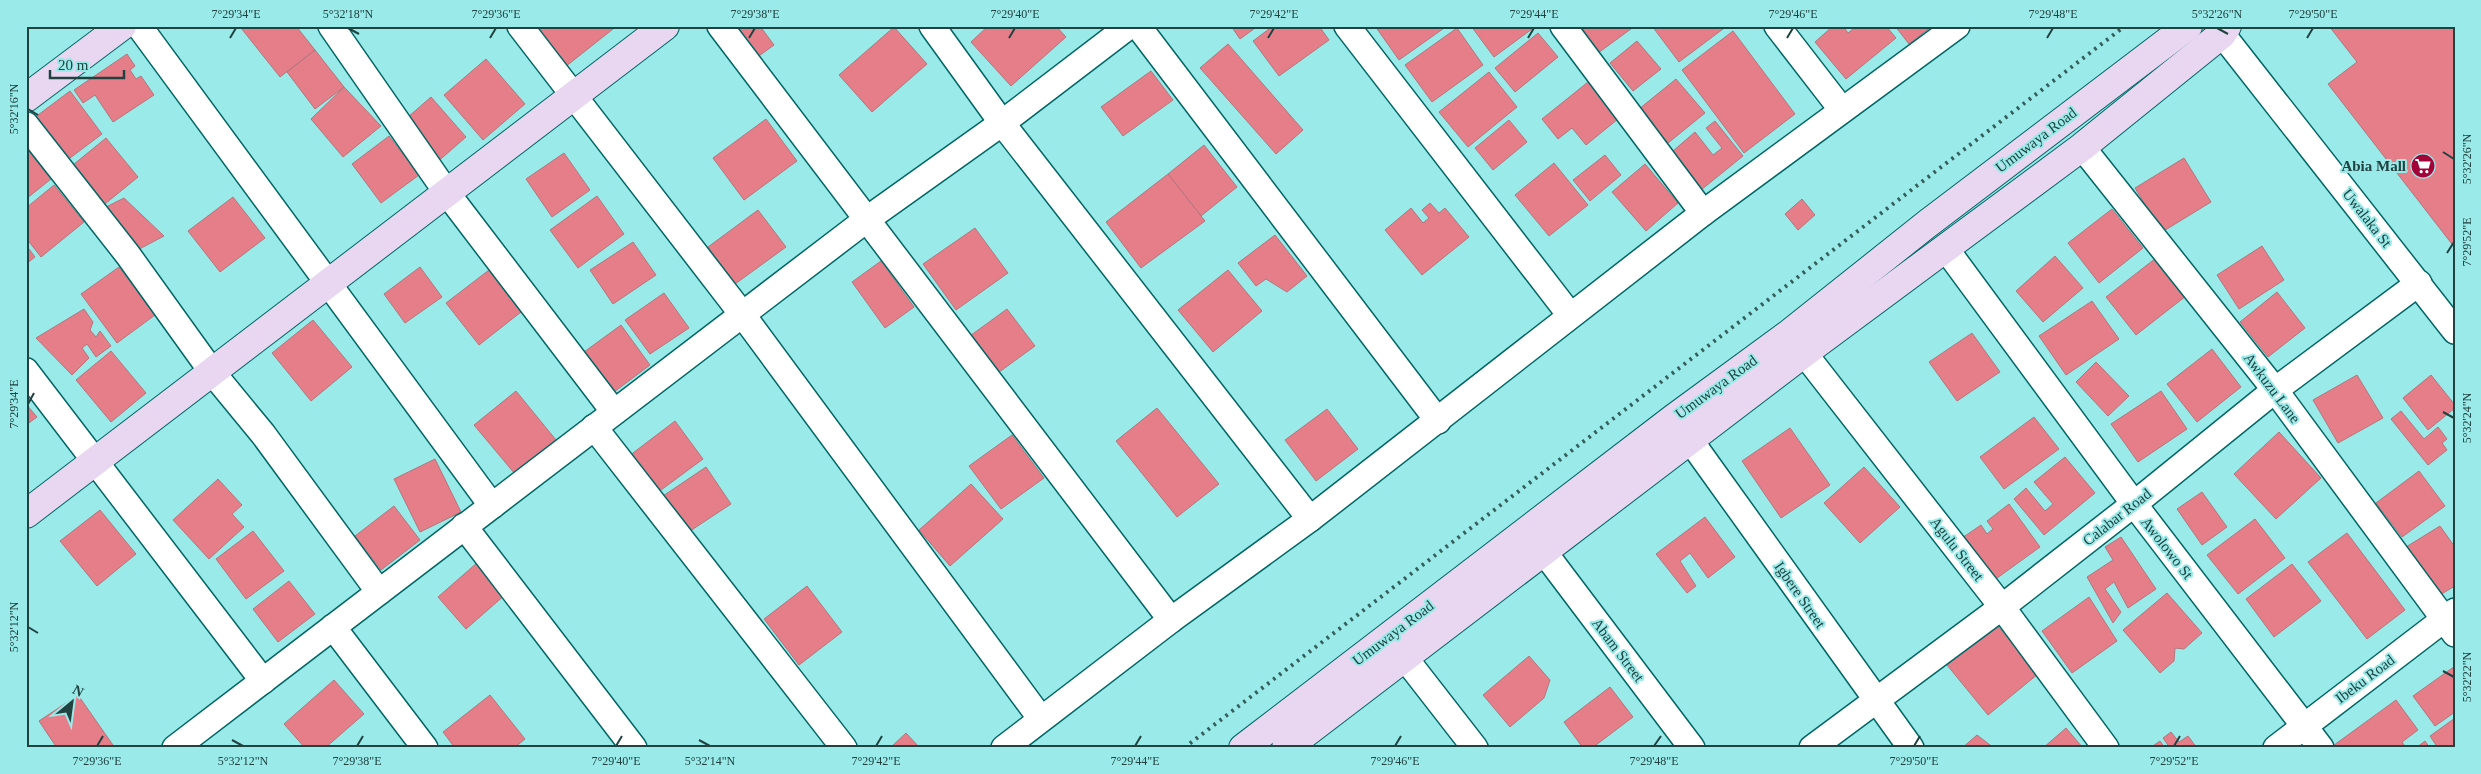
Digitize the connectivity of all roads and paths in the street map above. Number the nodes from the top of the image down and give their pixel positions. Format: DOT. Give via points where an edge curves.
graph roads {
  1 [pos="122,26"];
  2 [pos="138,26"];
  3 [pos="331,26"];
  4 [pos="520,26"];
  5 [pos="665,26"];
  6 [pos="720,26"];
  7 [pos="932,26"];
  8 [pos="1130,26"];
  9 [pos="1138,26"];
  10 [pos="1347,26"];
  11 [pos="1563,26"];
  12 [pos="1777,26"];
  13 [pos="1957,26"];
  14 [pos="2188,26"];
  15 [pos="2222,29"];
  16 [pos="574,96"];
  17 [pos="26,98"];
  18 [pos="1842,110"];
  19 [pos="1002,123"];
  20 [pos="26,125"];
  21 [pos="2082,147"];
  22 [pos="447,192"];
  23 [pos="1703,213"];
  24 [pos="866,220"];
  25 [pos="1946,249"];
  26 [pos="2419,283"];
  27 [pos="327,285"];
  28 [pos="742,314"];
  29 [pos="1570,315"];
  30 [pos="2455,331"];
  31 [pos="1804,353"];
  32 [pos="26,371"];
  33 [pos="212,372"];
  34 [pos="2275,390"];
  35 [pos="614,412"];
  36 [pos="1438,421"];
  37 [pos="594,427"];
  38 [pos="1690,440"];
  39 [pos="95,461"];
  40 [pos="2134,504"];
  41 [pos="492,506"];
  42 [pos="26,514"];
  43 [pos="1310,519"];
  44 [pos="464,526"];
  45 [pos="1525,532"];
  46 [pos="1544,552"];
  47 [pos="379,592"];
  48 [pos="2002,606"];
  49 [pos="1171,620"];
  50 [pos="2451,622"];
  51 [pos="333,627"];
  52 [pos="1405,658"];
  53 [pos="263,681"];
  54 [pos="1876,701"];
  55 [pos="1041,719"];
  56 [pos="2304,726"];
  57 [pos="200,740"];
  58 [pos="175,748"];
  59 [pos="425,748"];
  60 [pos="634,748"];
  61 [pos="844,748"];
  62 [pos="1004,748"];
  63 [pos="1243,748"];
  64 [pos="1286,748"];
  65 [pos="1475,748"];
  66 [pos="1692,748"];
  67 [pos="1812,748"];
  68 [pos="1911,748"];
  69 [pos="2106,748"];
  70 [pos="2276,748"];
  71 [pos="2321,748"];
  1 -- 17 [label="street"];
  2 -- 27 [label="street"];
  3 -- 22 [label="street"];
  4 -- 16 [label="street"];
  5 -- 16 [label="street"];
  6 -- 24 [label="street"];
  7 -- 19 [label="street"];
  8 -- 19 [label="street"];
  9 -- 36 [label="street"];
  10 -- 29 [label="street"];
  11 -- 23 [label="street"];
  12 -- 18 [label="street"];
  13 -- 18 [label="street"];
  14 -- 45 [label="street, Umuwaya Road" via="1790,333"];
  15 -- 21 [label="street, Umuwaya Road"];
  15 -- 26 [label="street, Uwalaka St"];
  16 -- 22 [label="street"];
  16 -- 28 [label="street"];
  18 -- 23 [label="street"];
  19 -- 24 [label="street"];
  19 -- 43 [label="street"];
  20 -- 33 [label="street" via="128,255"];
  21 -- 25 [label="street, Umuwaya Road"];
  21 -- 34 [label="street, Awkuzu Lane"];
  22 -- 27 [label="street"];
  22 -- 35 [label="street"];
  23 -- 29 [label="street"];
  24 -- 28 [label="street"];
  24 -- 49 [label="street"];
  25 -- 31 [label="street, Umuwaya Road"];
  25 -- 40 [label="street, Awolowo St"];
  26 -- 30 [label="street, Uwalaka St"];
  26 -- 34 [label="street, Calabar Road"];
  27 -- 33 [label="street"];
  27 -- 41 [label="street"];
  28 -- 35 [label="street"];
  28 -- 55 [label="street"];
  29 -- 36 [label="street"];
  31 -- 38 [label="street, Umuwaya Road"];
  31 -- 48 [label="street, Agulu Street"];
  32 -- 39 [label="street"];
  33 -- 39 [label="street"];
  33 -- 47 [label="street" via="263,434"];
  34 -- 40 [label="street, Calabar Road"];
  34 -- 50 [label="street, Awkuzu Lane"];
  35 -- 37 [label="street"];
  36 -- 43 [label="street"];
  37 -- 41 [label="street"];
  37 -- 61 [label="street"];
  38 -- 46 [label="street, Umuwaya Road"];
  38 -- 54 [label="street, Igbere Street"];
  39 -- 42 [label="street"];
  39 -- 53 [label="street"];
  40 -- 48 [label="street, Calabar Road"];
  40 -- 56 [label="street, Awolowo St"];
  41 -- 44 [label="street"];
  43 -- 49 [label="street"];
  44 -- 47 [label="street"];
  44 -- 60 [label="street"];
  45 -- 46 [label="street, Abam Street"];
  45 -- 63 [label="street, Umuwaya Road"];
  46 -- 52 [label="street, Umuwaya Road"];
  46 -- 66 [label="street, Abam Street"];
  47 -- 51 [label="street"];
  48 -- 54 [label="street, Calabar Road"];
  48 -- 69 [label="street, Agulu Street"];
  49 -- 55 [label="street"];
  50 -- 56 [label="street, Ibeku Road"];
  51 -- 53 [label="street"];
  51 -- 59 [label="street"];
  52 -- 64 [label="street, Umuwaya Road"];
  52 -- 65 [label="street"];
  53 -- 57 [label="street"];
  54 -- 67 [label="street, Calabar Road"];
  54 -- 68 [label="street, Igbere Street"];
  55 -- 62 [label="street"];
  56 -- 70 [label="street, Ibeku Road"];
  56 -- 71 [label="street, Awolowo St"];
  57 -- 58 [label="street"];
}
